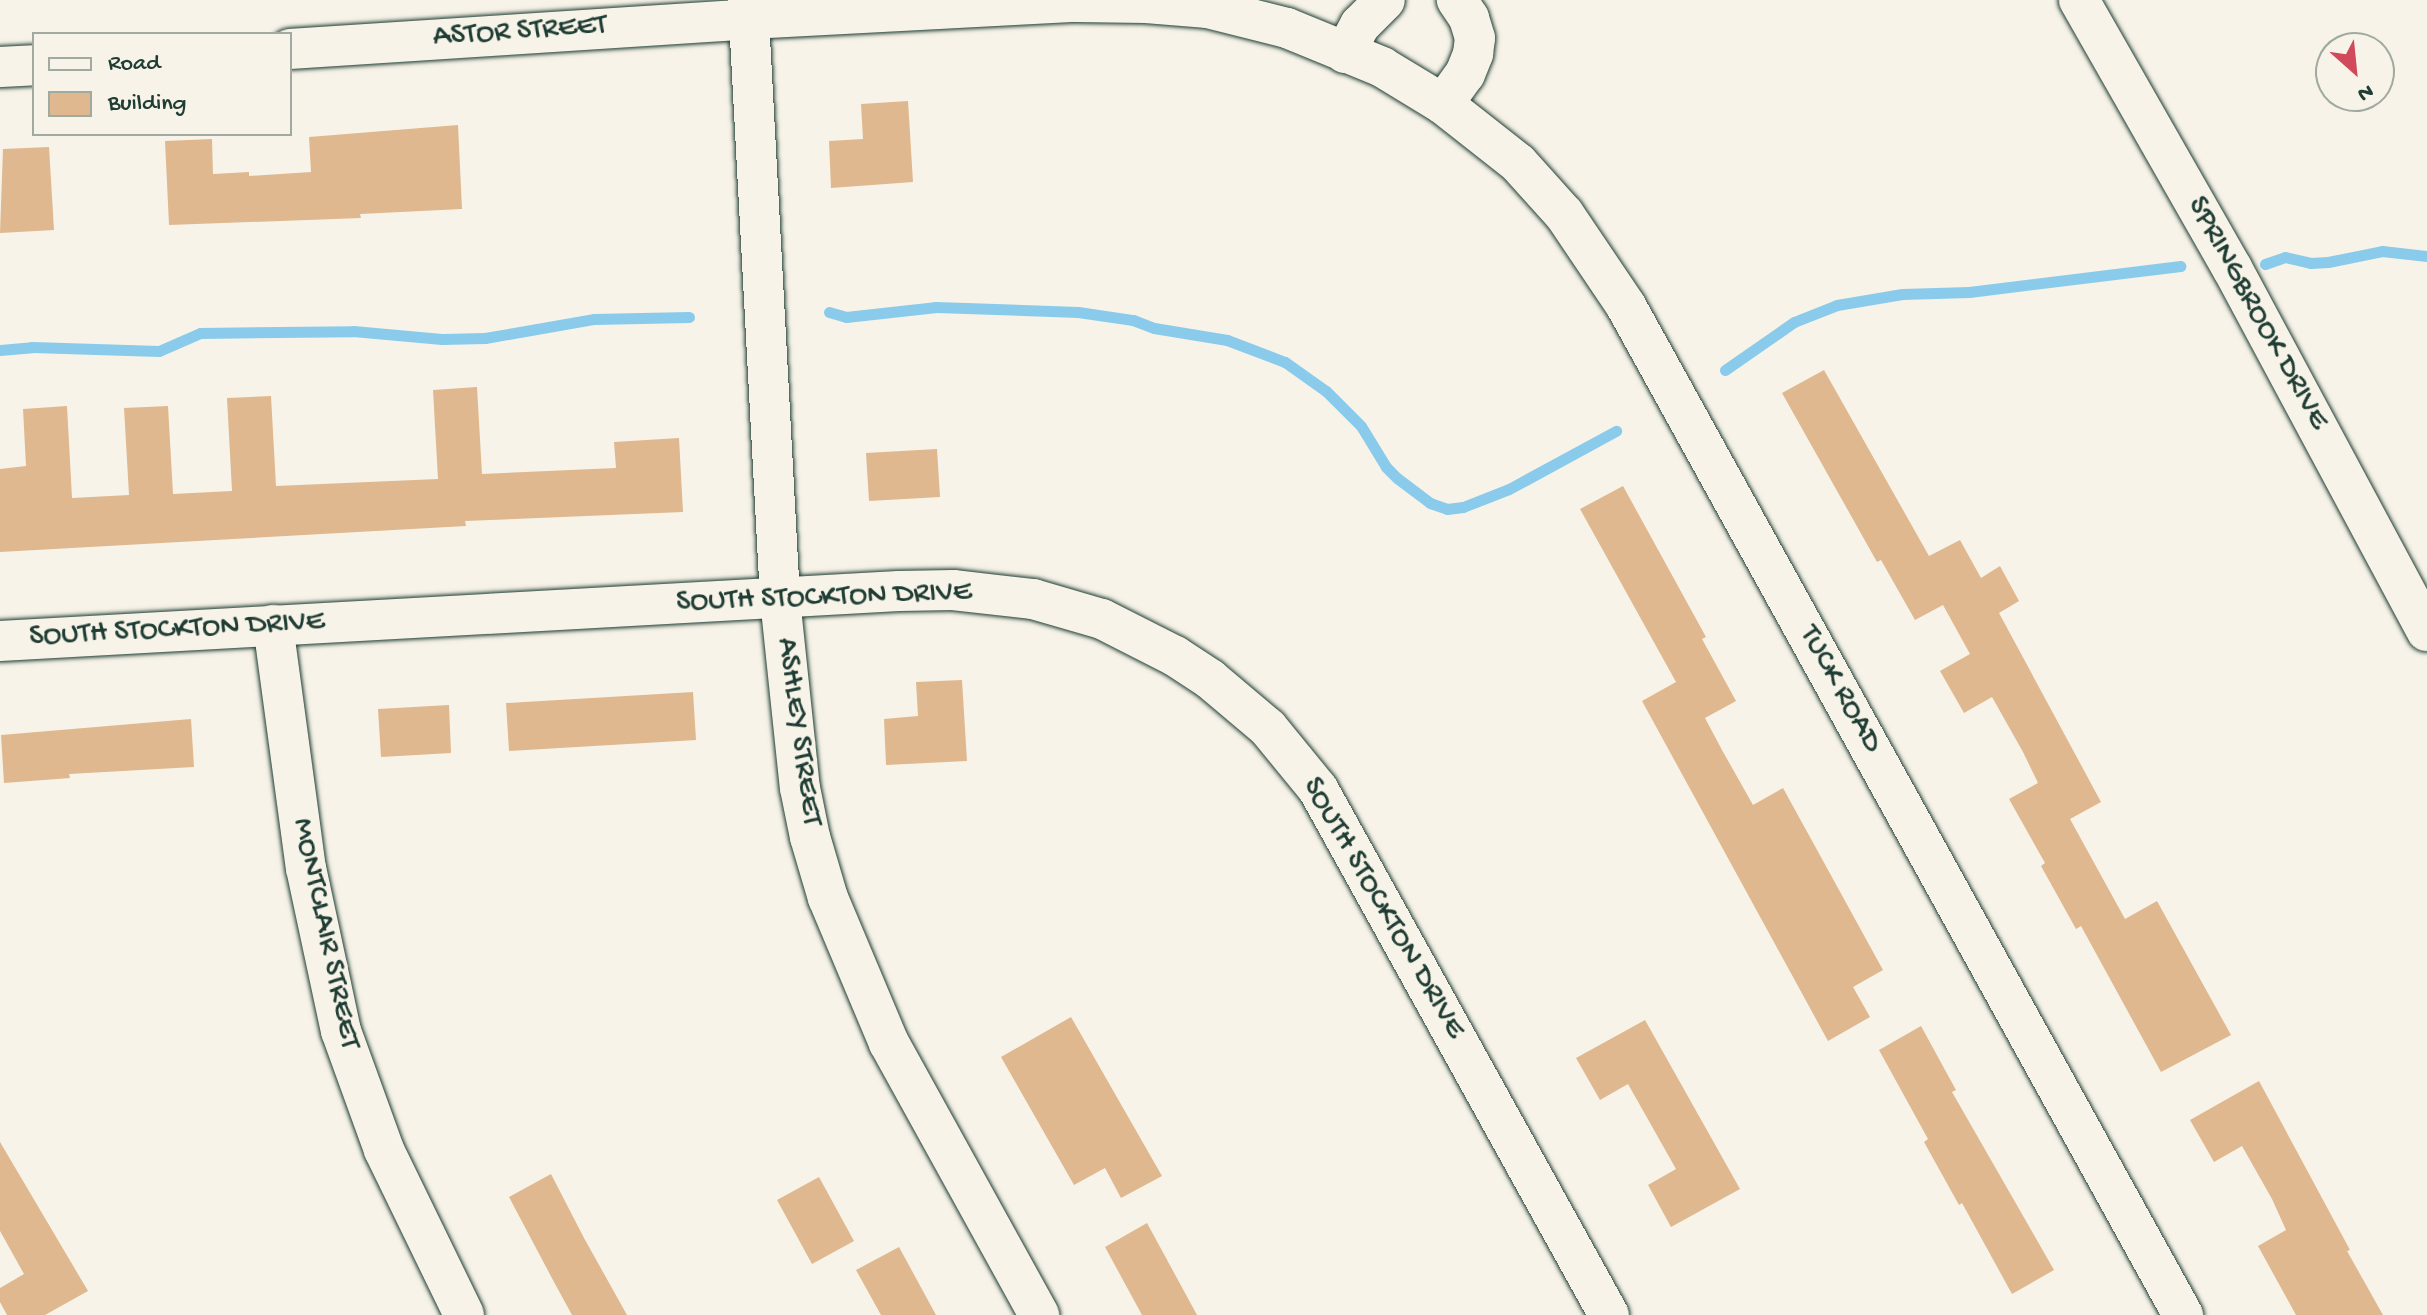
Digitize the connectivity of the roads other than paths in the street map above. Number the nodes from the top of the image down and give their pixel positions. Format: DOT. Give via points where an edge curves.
graph roads {
  1 [pos="1385,0"];
  2 [pos="1457,0"];
  3 [pos="2079,0"];
  4 [pos="749,9"];
  5 [pos="292,49"];
  6 [pos="1345,53"];
  7 [pos="32,65"];
  8 [pos="0,67"];
  9 [pos="1443,104"];
  10 [pos="780,599"];
  11 [pos="273,625"];
  12 [pos="2427,631"];
  13 [pos="0,641"];
  14 [pos="464,1315"];
  15 [pos="1039,1315"];
  16 [pos="1609,1315"];
  17 [pos="2183,1315"];
  1 -- 6 [label="street" via="1360,25"];
  2 -- 9 [label="street" via="1475,38 1473,54"];
  3 -- 12 [label="street, SPRINGBROOK DRIVE" via="2240,282"];
  4 -- 5 [label="street, ASTOR STREET"];
  4 -- 6 [label="street, TUCK ROAD" via="1146,3 1208,8 1248,18"];
  4 -- 10 [label="street, ASHLEY STREET"];
  6 -- 9 [label="street, TUCK ROAD" via="1382,67"];
  7 -- 8 [label="street"];
  9 -- 17 [label="street, TUCK ROAD" via="1518,163 1564,214 1626,306"];
  10 -- 11 [label="street, SOUTH STOCKTON DRIVE"];
  10 -- 15 [label="street, ASHLEY STREET" via="800,788 828,898 889,1043"];
  10 -- 16 [label="street, SOUTH STOCKTON DRIVE" via="953,590 1033,599 1102,619 1175,656 1240,703 1292,755 1339,822"];
  11 -- 13 [label="street, SOUTH STOCKTON DRIVE"];
  11 -- 14 [label="street, MONTCLAIR STREET" via="306,868 341,1031 384,1150"];
}
